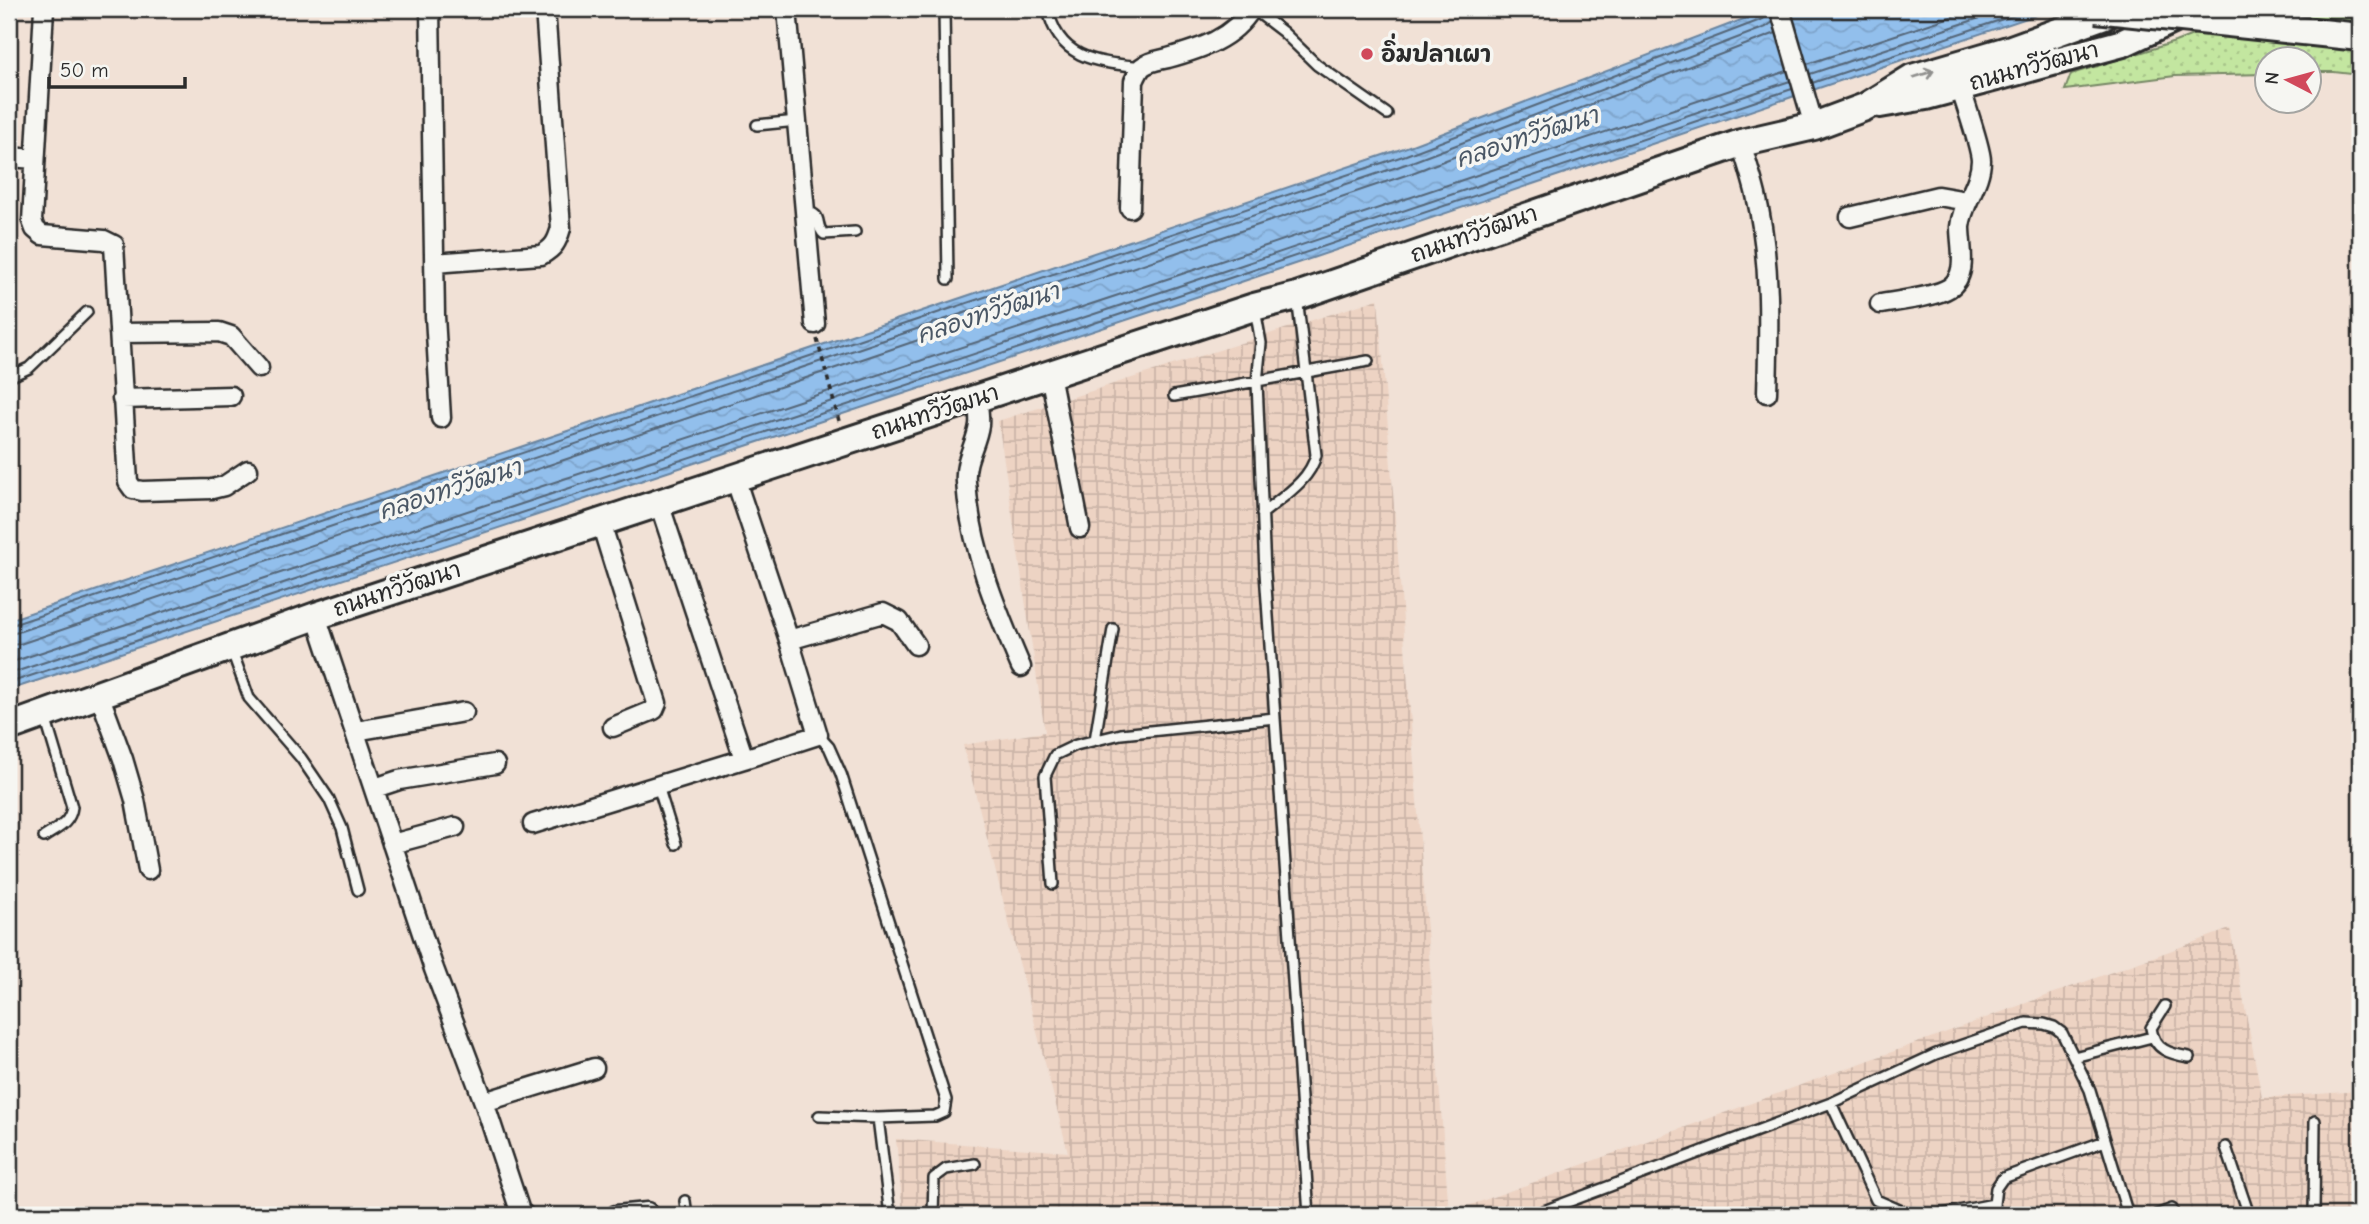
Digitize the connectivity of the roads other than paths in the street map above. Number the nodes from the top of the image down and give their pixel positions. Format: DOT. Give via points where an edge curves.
graph roads {
  1 [pos="44,9"];
  2 [pos="430,9"];
  3 [pos="545,9"];
  4 [pos="787,9"];
  5 [pos="944,9"];
  6 [pos="1048,9"];
  7 [pos="1252,9"];
  8 [pos="1781,9"];
  9 [pos="2096,9"];
  10 [pos="2121,9"];
  11 [pos="2197,9"];
  12 [pos="2360,37"];
  13 [pos="1142,67"];
  14 [pos="1960,86"];
  15 [pos="1865,107"];
  16 [pos="1387,114"];
  17 [pos="797,121"];
  18 [pos="757,125"];
  19 [pos="1814,126"];
  20 [pos="1741,143"];
  21 [pos="9,157"];
  22 [pos="35,159"];
  23 [pos="1967,201"];
  24 [pos="1130,208"];
  25 [pos="805,211"];
  26 [pos="1850,217"];
  27 [pos="855,232"];
  28 [pos="434,263"];
  29 [pos="948,279"];
  30 [pos="1297,296"];
  31 [pos="1881,304"];
  32 [pos="1254,307"];
  33 [pos="87,312"];
  34 [pos="816,329"];
  35 [pos="119,333"];
  36 [pos="1368,361"];
  37 [pos="259,368"];
  38 [pos="1306,372"];
  39 [pos="1050,374"];
  40 [pos="9,377"];
  41 [pos="1257,382"];
  42 [pos="1767,393"];
  43 [pos="231,396"];
  44 [pos="1174,396"];
  45 [pos="977,398"];
  46 [pos="122,399"];
  47 [pos="441,418"];
  48 [pos="248,470"];
  49 [pos="735,478"];
  50 [pos="659,503"];
  51 [pos="1262,514"];
  52 [pos="601,523"];
  53 [pos="1080,528"];
  54 [pos="316,616"];
  55 [pos="1113,629"];
  56 [pos="789,640"];
  57 [pos="916,645"];
  58 [pos="231,646"];
  59 [pos="1021,667"];
  60 [pos="99,694"];
  61 [pos="464,712"];
  62 [pos="45,714"];
  63 [pos="1275,718"];
  64 [pos="9,727"];
  65 [pos="613,727"];
  66 [pos="356,731"];
  67 [pos="818,736"];
  68 [pos="1096,740"];
  69 [pos="744,759"];
  70 [pos="495,764"];
  71 [pos="658,786"];
  72 [pos="375,788"];
  73 [pos="533,824"];
  74 [pos="455,827"];
  75 [pos="44,837"];
  76 [pos="392,844"];
  77 [pos="676,844"];
  78 [pos="148,870"];
  79 [pos="1053,884"];
  80 [pos="358,890"];
  81 [pos="2165,1006"];
  82 [pos="2152,1037"];
  83 [pos="2074,1057"];
  84 [pos="2189,1058"];
  85 [pos="594,1068"];
  86 [pos="484,1102"];
  87 [pos="1831,1103"];
  88 [pos="819,1115"];
  89 [pos="878,1118"];
  90 [pos="2315,1121"];
  91 [pos="2105,1141"];
  92 [pos="2226,1147"];
  93 [pos="975,1164"];
  94 [pos="685,1201"];
  95 [pos="1994,1204"];
  96 [pos="2172,1209"];
  97 [pos="647,1212"];
  98 [pos="524,1215"];
  99 [pos="616,1215"];
  100 [pos="687,1215"];
  101 [pos="890,1215"];
  102 [pos="933,1215"];
  103 [pos="1309,1215"];
  104 [pos="1533,1215"];
  105 [pos="1926,1215"];
  106 [pos="1937,1215"];
  107 [pos="1997,1215"];
  108 [pos="2128,1215"];
  109 [pos="2156,1215"];
  110 [pos="2249,1215"];
  111 [pos="2314,1215"];
  1 -- 22 [label="street"];
  2 -- 28 [label="street"];
  3 -- 28 [label="street" via="561,228 557,241 541,256"];
  4 -- 17 [label="street"];
  5 -- 29 [label="lane"];
  6 -- 13 [label="lane" via="1059,39 1075,52"];
  7 -- 13 [label="street" via="1228,34 1203,49"];
  7 -- 16 [label="lane" via="1317,65"];
  8 -- 19 [label="street"];
  9 -- 12 [label="main road, bridge"];
  15 -- 10 [label="main road, ถนนทวีวัฒนา, one-way" via="1912,78"];
  11 -- 14 [label="main road, ถนนทวีวัฒนา" via="2123,43"];
  13 -- 24 [label="street" via="1133,81"];
  14 -- 15 [label="main road, ถนนทวีวัฒนา"];
  14 -- 23 [label="street" via="1981,159"];
  15 -- 19 [label="main road, ถนนทวีวัฒนา"];
  17 -- 18 [label="lane"];
  17 -- 25 [label="street"];
  19 -- 20 [label="main road, ถนนทวีวัฒนา"];
  20 -- 30 [label="main road, ถนนทวีวัฒนา"];
  20 -- 42 [label="street" via="1762,238 1769,337"];
  21 -- 22 [label="street"];
  22 -- 35 [label="street" via="35,229 42,235 104,240 114,245"];
  23 -- 26 [label="street" via="1937,196"];
  23 -- 31 [label="street" via="1960,226 1962,271 1950,288"];
  25 -- 27 [label="lane" via="818,217 824,234"];
  25 -- 34 [label="street"];
  28 -- 47 [label="street"];
  30 -- 32 [label="main road, ถนนทวีวัฒนา"];
  30 -- 38 [label="lane"];
  32 -- 39 [label="main road, ถนนทวีวัฒนา"];
  32 -- 41 [label="lane" via="1261,343"];
  33 -- 40 [label="lane" via="29,368"];
  35 -- 37 [label="street" via="219,332 231,335"];
  35 -- 46 [label="street"];
  36 -- 38 [label="lane"];
  38 -- 41 [label="lane"];
  38 -- 51 [label="lane" via="1314,466"];
  39 -- 45 [label="main road, ถนนทวีวัฒนา"];
  39 -- 53 [label="street"];
  41 -- 44 [label="lane"];
  41 -- 51 [label="lane"];
  43 -- 46 [label="street"];
  45 -- 49 [label="main road, ถนนทวีวัฒนา"];
  45 -- 59 [label="street" via="979,423 965,480 972,524"];
  46 -- 48 [label="street" via="125,471 133,489 212,489"];
  49 -- 50 [label="main road, ถนนทวีวัฒนา"];
  49 -- 56 [label="street"];
  50 -- 52 [label="main road, ถนนทวีวัฒนา"];
  50 -- 69 [label="street"];
  51 -- 63 [label="lane"];
  52 -- 54 [label="main road, ถนนทวีวัฒนา"];
  52 -- 65 [label="street" via="657,703 654,710"];
  54 -- 58 [label="main road, ถนนทวีวัฒนา"];
  54 -- 66 [label="street"];
  55 -- 68 [label="lane"];
  56 -- 57 [label="street" via="883,613 899,621"];
  56 -- 67 [label="street"];
  58 -- 60 [label="main road, ถนนทวีวัฒนา"];
  58 -- 80 [label="lane" via="249,698 301,758 329,799 342,828"];
  60 -- 62 [label="main road, ถนนทวีวัฒนา"];
  60 -- 78 [label="street" via="135,800"];
  61 -- 66 [label="street"];
  62 -- 64 [label="main road, ถนนทวีวัฒนา"];
  62 -- 75 [label="lane" via="72,807 67,822"];
  63 -- 68 [label="lane"];
  63 -- 103 [label="lane"];
  66 -- 72 [label="street"];
  67 -- 69 [label="street"];
  67 -- 89 [label="lane" via="829,747 841,774 946,1100 944,1112 934,1116"];
  68 -- 79 [label="lane" via="1055,755 1045,776"];
  69 -- 71 [label="street"];
  70 -- 72 [label="street" via="422,775"];
  71 -- 73 [label="street"];
  71 -- 77 [label="lane"];
  72 -- 76 [label="street"];
  74 -- 76 [label="street"];
  76 -- 86 [label="street"];
  81 -- 82 [label="lane" via="2151,1028"];
  82 -- 83 [label="lane"];
  82 -- 84 [label="lane" via="2163,1049"];
  83 -- 87 [label="lane" via="2054,1027 2026,1023 1936,1054"];
  83 -- 91 [label="lane" via="2090,1090"];
  85 -- 86 [label="street"];
  86 -- 98 [label="street"];
  87 -- 104 [label="lane"];
  87 -- 105 [label="lane" via="1877,1200 1906,1213"];
  88 -- 89 [label="lane"];
  89 -- 101 [label="lane"];
  90 -- 111 [label="lane"];
  91 -- 95 [label="lane" via="2003,1178"];
  91 -- 108 [label="lane"];
  92 -- 110 [label="lane"];
  93 -- 102 [label="lane" via="946,1169 934,1178"];
  94 -- 100 [label="lane"];
  95 -- 106 [label="lane"];
  95 -- 107 [label="lane"];
  96 -- 109 [label="lane"];
  97 -- 99 [label="street"];
}
